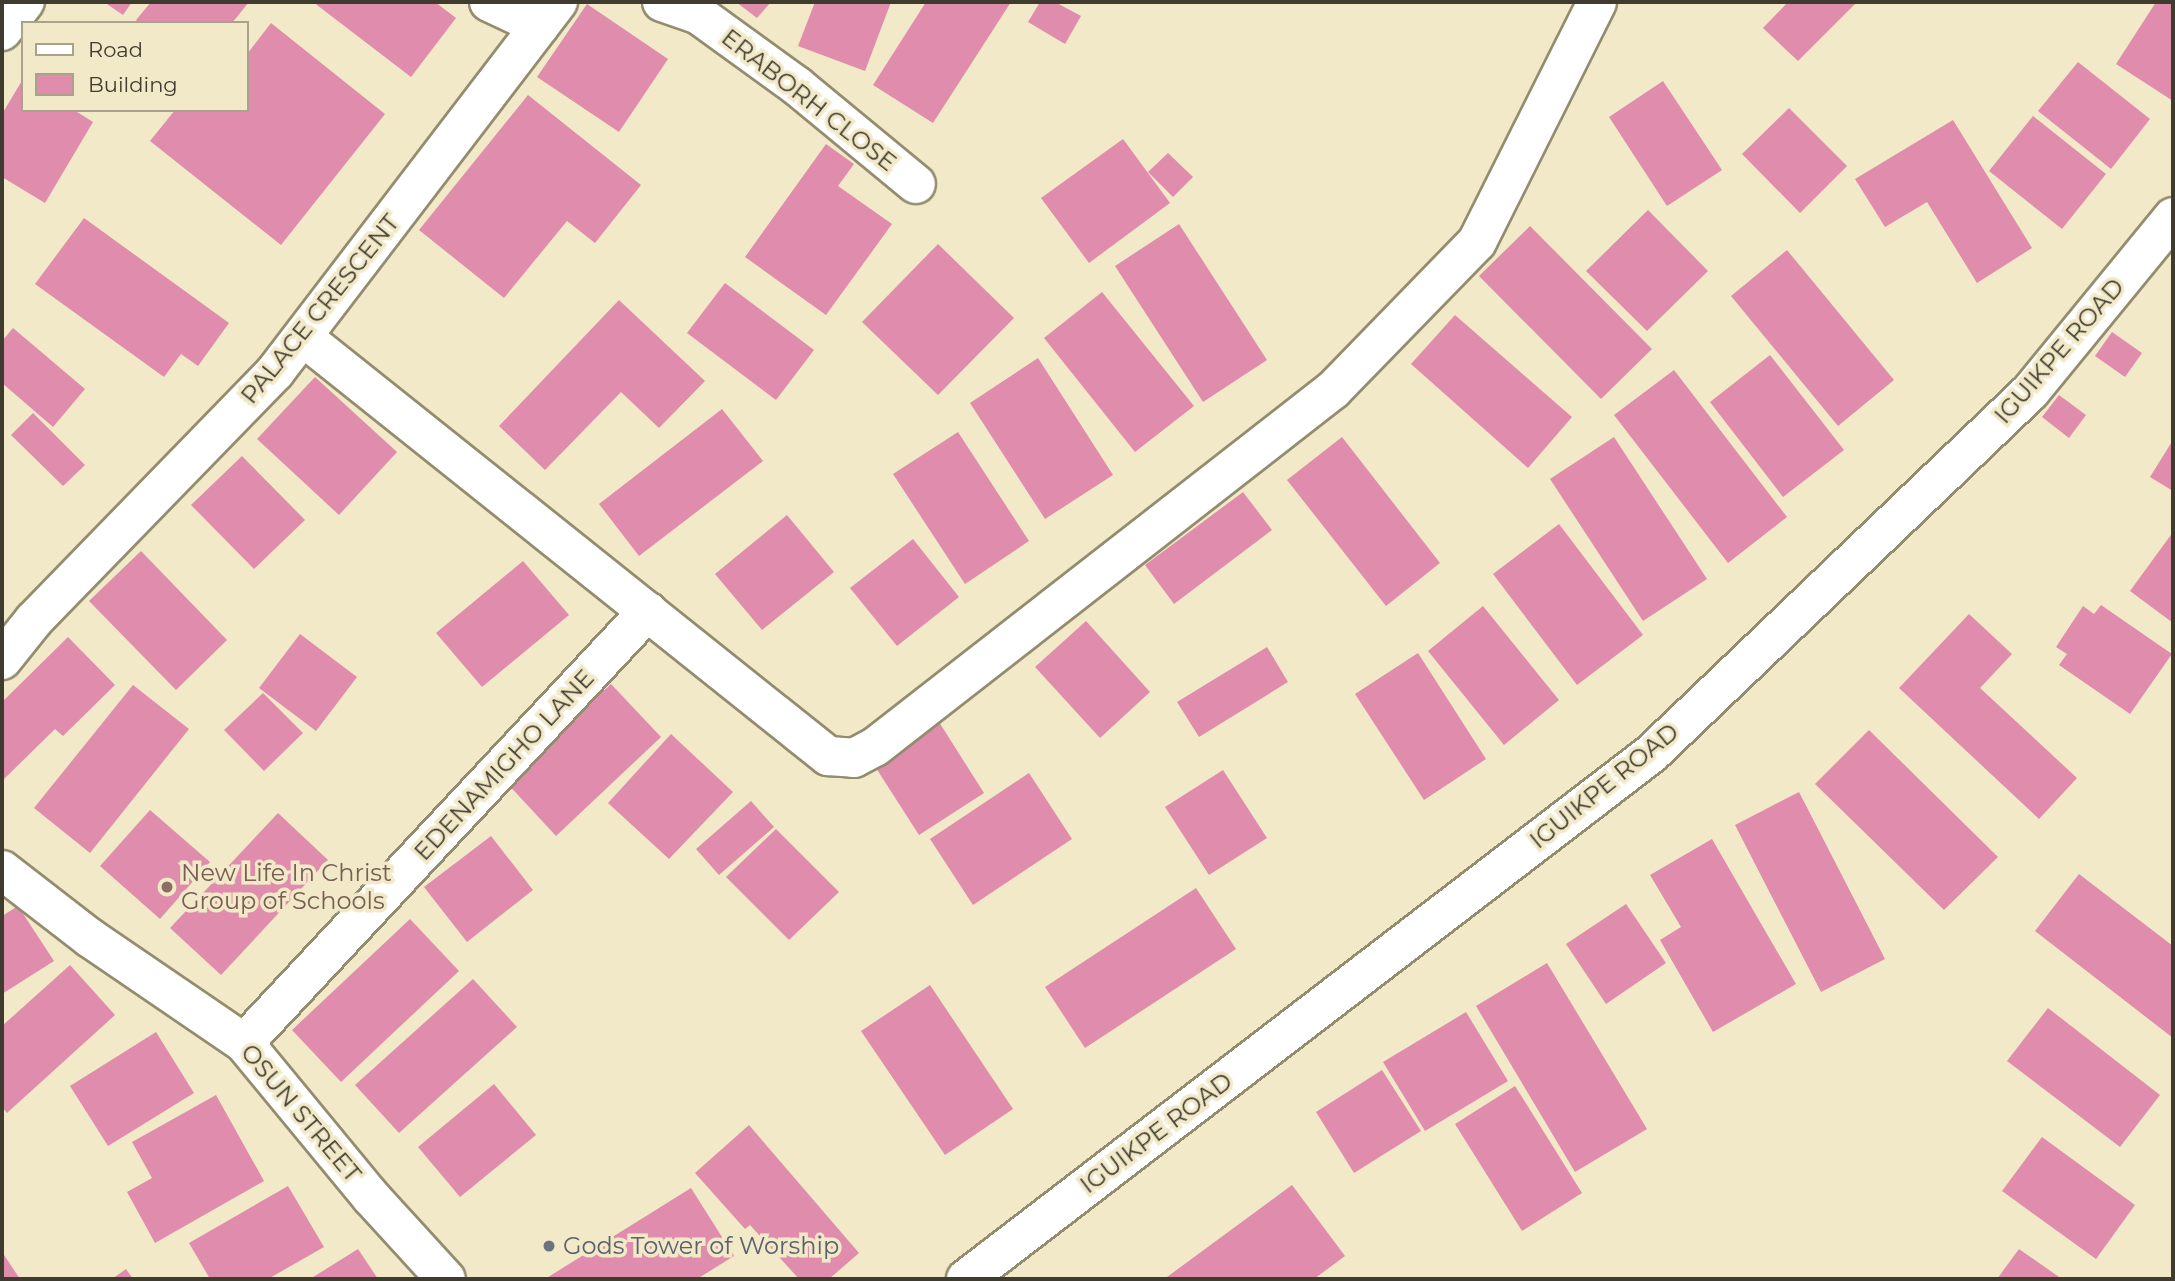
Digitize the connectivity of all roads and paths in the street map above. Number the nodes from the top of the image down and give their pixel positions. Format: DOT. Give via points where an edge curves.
graph roads {
  1 [pos="25,2"];
  2 [pos="489,2"];
  3 [pos="662,2"];
  4 [pos="1597,2"];
  5 [pos="549,14"];
  6 [pos="2,31"];
  7 [pos="916,184"];
  8 [pos="2173,217"];
  9 [pos="303,337"];
  10 [pos="649,611"];
  11 [pos="2,660"];
  12 [pos="2,870"];
  13 [pos="244,1043"];
  14 [pos="446,1279"];
  15 [pos="966,1279"];
  1 -- 6 [label="street"];
  2 -- 5 [label="street"];
  3 -- 7 [label="street, ERABORH CLOSE" via="699,15 797,86"];
  4 -- 10 [label="street" via="1478,242 1333,390 875,747 854,758 828,756"];
  5 -- 9 [label="street, PALACE CRESCENT"];
  8 -- 15 [label="street, IGUIKPE ROAD" via="2030,392 1651,754"];
  9 -- 10 [label="street"];
  9 -- 11 [label="street, PALACE CRESCENT" via="275,372 34,620"];
  10 -- 13 [label="street, EDENAMIGHO LANE"];
  12 -- 13 [label="street, OSUN STREET" via="90,938"];
  13 -- 14 [label="street, OSUN STREET"];
}
